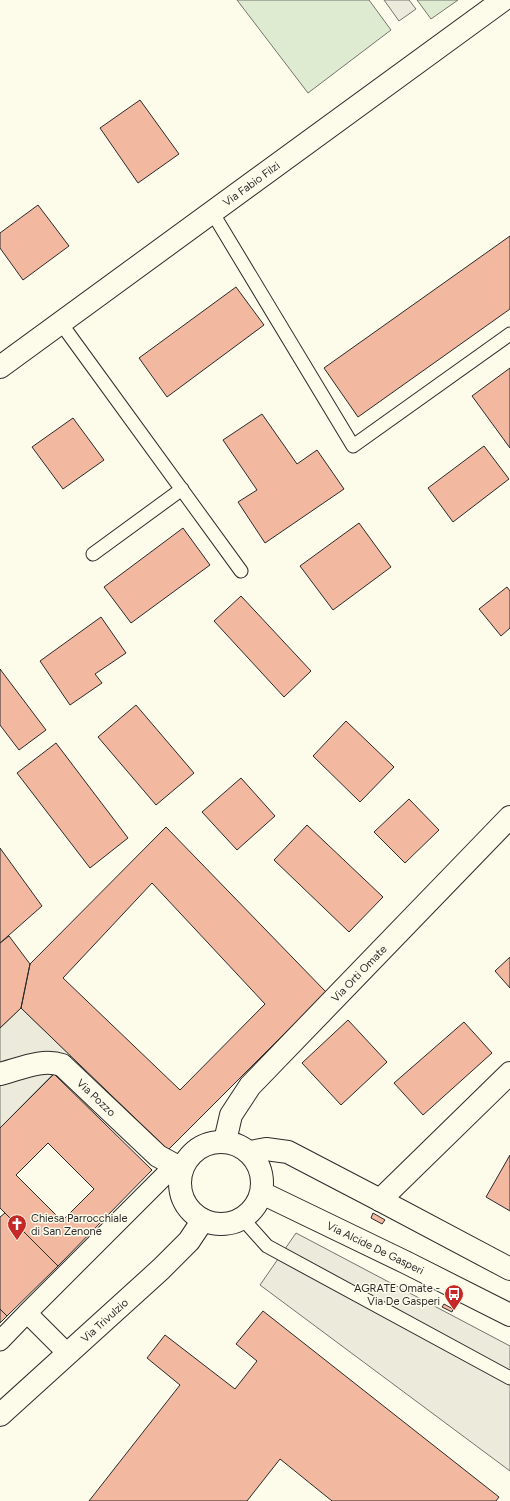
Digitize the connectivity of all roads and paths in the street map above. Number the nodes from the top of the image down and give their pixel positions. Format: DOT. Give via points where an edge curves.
graph roads {
  1 [pos="503,0"];
  2 [pos="212,212"];
  3 [pos="60,322"];
  4 [pos="510,334"];
  5 [pos="1,365"];
  6 [pos="182,489"];
  7 [pos="93,554"];
  8 [pos="241,571"];
  9 [pos="510,817"];
  10 [pos="510,1073"];
  11 [pos="0,1074"];
  12 [pos="225,1141"];
  13 [pos="250,1152"];
  14 [pos="177,1166"];
  15 [pos="262,1193"];
  16 [pos="380,1200"];
  17 [pos="242,1218"];
  18 [pos="203,1220"];
  19 [pos="510,1270"];
  20 [pos="27,1313"];
  21 [pos="510,1315"];
  22 [pos="0,1341"];
  23 [pos="67,1353"];
  24 [pos="510,1378"];
  25 [pos="0,1415"];
  1 -- 2 [label="street, Via Fabio Filzi"];
  2 -- 3 [label="street, Via Fabio Filzi"];
  2 -- 4 [label="lane" via="354,446"];
  3 -- 5 [label="street, Via Fabio Filzi"];
  3 -- 6 [label="lane"];
  6 -- 7 [label="lane"];
  6 -- 8 [label="lane"];
  9 -- 12 [label="street, Via Orti Omate" via="250,1086 231,1115"];
  10 -- 16 [label="street"];
  11 -- 14 [label="street, Via Pozzo" via="41,1062 62,1065 158,1156"];
  12 -- 13 [label="street" via="239,1144"];
  12 -- 14 [label="street" via="211,1142 199,1147"];
  13 -- 15 [label="street" via="261,1171"];
  13 -- 16 [label="street" via="266,1149 288,1152"];
  14 -- 18 [label="street" via="182,1197 190,1209"];
  14 -- 20 [label="street"];
  15 -- 17 [label="street" via="250,1213"];
  15 -- 21 [label="street, Via Alcide De Gasperi"];
  16 -- 19 [label="street"];
  17 -- 18 [label="street" via="226,1224"];
  17 -- 24 [label="lane" via="266,1246"];
  18 -- 23 [label="street, Via Trivulzio" via="189,1241 161,1269"];
  20 -- 22 [label="street"];
  20 -- 23 [label="street"];
  23 -- 25 [label="street, Via Trivulzio"];
}
